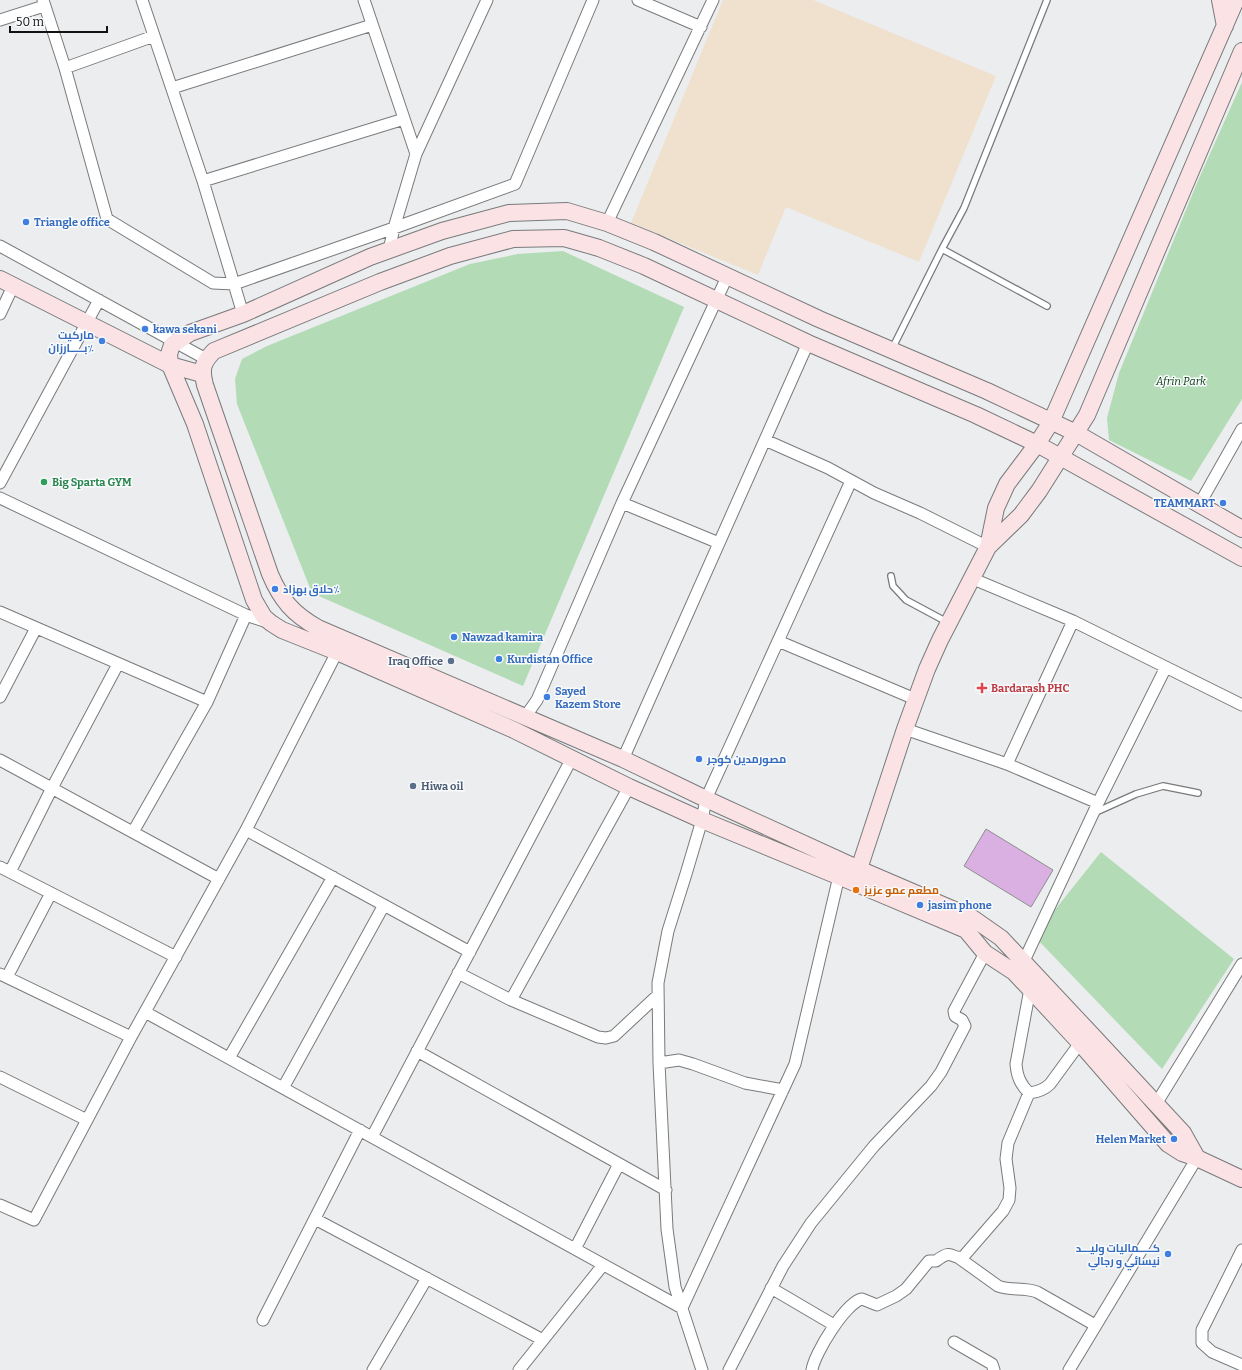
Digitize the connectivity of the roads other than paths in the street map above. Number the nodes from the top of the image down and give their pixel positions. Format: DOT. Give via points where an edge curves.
graph roads {
  1 [pos="142,0"];
  2 [pos="364,0"];
  3 [pos="487,0"];
  4 [pos="593,0"];
  5 [pos="638,0"];
  6 [pos="713,0"];
  7 [pos="1047,0"];
  8 [pos="1220,0"];
  9 [pos="1236,0"];
  10 [pos="44,3"];
  11 [pos="0,20"];
  12 [pos="372,25"];
  13 [pos="1225,26"];
  14 [pos="701,27"];
  15 [pos="154,36"];
  16 [pos="1242,52"];
  17 [pos="65,68"];
  18 [pos="172,88"];
  19 [pos="404,119"];
  20 [pos="416,154"];
  21 [pos="203,181"];
  22 [pos="607,223"];
  23 [pos="394,228"];
  24 [pos="0,246"];
  25 [pos="389,250"];
  26 [pos="942,250"];
  27 [pos="727,277"];
  28 [pos="7,283"];
  29 [pos="234,284"];
  30 [pos="99,300"];
  31 [pos="716,300"];
  32 [pos="1047,306"];
  33 [pos="0,314"];
  34 [pos="243,314"];
  35 [pos="87,323"];
  36 [pos="176,342"];
  37 [pos="808,343"];
  38 [pos="892,350"];
  39 [pos="170,365"];
  40 [pos="204,366"];
  41 [pos="1051,422"];
  42 [pos="1242,429"];
  43 [pos="1076,433"];
  44 [pos="765,440"];
  45 [pos="1037,444"];
  46 [pos="1061,457"];
  47 [pos="851,481"];
  48 [pos="0,483"];
  49 [pos="0,498"];
  50 [pos="622,503"];
  51 [pos="1199,505"];
  52 [pos="1242,529"];
  53 [pos="719,543"];
  54 [pos="988,547"];
  55 [pos="1242,558"];
  56 [pos="891,576"];
  57 [pos="971,578"];
  58 [pos="0,612"];
  59 [pos="246,614"];
  60 [pos="1073,621"];
  61 [pos="271,623"];
  62 [pos="949,624"];
  63 [pos="36,628"];
  64 [pos="778,641"];
  65 [pos="337,652"];
  66 [pos="118,664"];
  67 [pos="1166,667"];
  68 [pos="0,697"];
  69 [pos="915,699"];
  70 [pos="207,702"];
  71 [pos="1242,705"];
  72 [pos="525,716"];
  73 [pos="905,729"];
  74 [pos="572,758"];
  75 [pos="623,759"];
  76 [pos="0,760"];
  77 [pos="1007,764"];
  78 [pos="629,787"];
  79 [pos="52,788"];
  80 [pos="1198,793"];
  81 [pos="706,799"];
  82 [pos="1096,808"];
  83 [pos="702,820"];
  84 [pos="246,830"];
  85 [pos="133,832"];
  86 [pos="0,867"];
  87 [pos="859,869"];
  88 [pos="10,872"];
  89 [pos="839,876"];
  90 [pos="333,877"];
  91 [pos="219,878"];
  92 [pos="51,893"];
  93 [pos="384,905"];
  94 [pos="470,952"];
  95 [pos="985,952"];
  96 [pos="176,957"];
  97 [pos="1023,962"];
  98 [pos="1242,964"];
  99 [pos="458,973"];
  100 [pos="4,976"];
  101 [pos="1030,989"];
  102 [pos="658,996"];
  103 [pos="511,1000"];
  104 [pos="145,1012"];
  105 [pos="131,1037"];
  106 [pos="1080,1043"];
  107 [pos="418,1051"];
  108 [pos="229,1058"];
  109 [pos="659,1063"];
  110 [pos="0,1076"];
  111 [pos="283,1088"];
  112 [pos="783,1090"];
  113 [pos="1029,1093"];
  114 [pos="1156,1104"];
  115 [pos="87,1120"];
  116 [pos="360,1130"];
  117 [pos="372,1137"];
  118 [pos="1197,1158"];
  119 [pos="619,1164"];
  120 [pos="1242,1179"];
  121 [pos="666,1190"];
  122 [pos="0,1205"];
  123 [pos="315,1219"];
  124 [pos="575,1249"];
  125 [pos="1242,1250"];
  126 [pos="959,1258"];
  127 [pos="603,1265"];
  128 [pos="427,1278"];
  129 [pos="771,1288"];
  130 [pos="682,1308"];
  131 [pos="263,1320"];
  132 [pos="1095,1325"];
  133 [pos="834,1326"];
  134 [pos="543,1340"];
  135 [pos="954,1342"];
  136 [pos="1242,1365"];
  137 [pos="373,1370"];
  138 [pos="520,1370"];
  139 [pos="702,1370"];
  140 [pos="729,1370"];
  141 [pos="812,1370"];
  142 [pos="994,1370"];
  143 [pos="1069,1370"];
  1 -- 15 [label="street"];
  2 -- 12 [label="street"];
  3 -- 20 [label="street"];
  4 -- 23 [label="street" via="515,184"];
  5 -- 14 [label="street"];
  6 -- 14 [label="street"];
  7 -- 26 [label="lane" via="964,208"];
  8 -- 13 [label="main road"];
  9 -- 13 [label="main road"];
  10 -- 11 [label="street"];
  10 -- 17 [label="street"];
  12 -- 18 [label="street"];
  12 -- 19 [label="street"];
  13 -- 41 [label="main road"];
  14 -- 22 [label="street"];
  15 -- 17 [label="street"];
  15 -- 18 [label="street"];
  16 -- 43 [label="main road"];
  17 -- 29 [label="street" via="106,219 213,283"];
  18 -- 21 [label="street"];
  19 -- 20 [label="street"];
  19 -- 21 [label="street"];
  20 -- 23 [label="street"];
  21 -- 29 [label="street"];
  22 -- 25 [label="main road" via="567,211 509,213 442,231"];
  22 -- 27 [label="main road"];
  23 -- 25 [label="street"];
  23 -- 29 [label="street"];
  24 -- 30 [label="street"];
  25 -- 34 [label="main road"];
  26 -- 32 [label="lane"];
  26 -- 38 [label="lane"];
  27 -- 31 [label="street"];
  27 -- 38 [label="main road"];
  28 -- 33 [label="street"];
  28 -- 35 [label="main road"];
  29 -- 34 [label="street"];
  30 -- 35 [label="street"];
  30 -- 36 [label="street"];
  31 -- 37 [label="main road"];
  31 -- 40 [label="main road" via="599,248 564,238 513,239 450,256 380,282 214,351"];
  31 -- 50 [label="street"];
  34 -- 36 [label="main road" via="194,331"];
  35 -- 39 [label="main road"];
  35 -- 48 [label="street"];
  36 -- 39 [label="main road" via="169,354"];
  36 -- 40 [label="street"];
  37 -- 44 [label="street"];
  37 -- 45 [label="main road"];
  38 -- 41 [label="main road"];
  39 -- 40 [label="main road"];
  39 -- 61 [label="main road" via="195,424 254,600 258,609"];
  40 -- 72 [label="main road" via="270,574 276,588 293,612 318,628"];
  41 -- 43 [label="main road"];
  41 -- 45 [label="main road"];
  42 -- 51 [label="street"];
  43 -- 46 [label="main road"];
  43 -- 51 [label="main road"];
  44 -- 47 [label="street"];
  44 -- 53 [label="street"];
  45 -- 46 [label="main road"];
  45 -- 54 [label="main road" via="1007,484 996,508"];
  46 -- 54 [label="main road" via="1021,515"];
  46 -- 55 [label="main road"];
  47 -- 54 [label="street"];
  47 -- 64 [label="street"];
  49 -- 59 [label="street"];
  50 -- 53 [label="street"];
  50 -- 72 [label="street" via="537,700"];
  51 -- 52 [label="main road"];
  53 -- 75 [label="street"];
  54 -- 57 [label="main road"];
  56 -- 62 [label="lane" via="893,586 906,600"];
  57 -- 60 [label="street"];
  57 -- 62 [label="main road"];
  58 -- 63 [label="street"];
  59 -- 61 [label="street"];
  59 -- 70 [label="street"];
  60 -- 67 [label="street"];
  60 -- 77 [label="street"];
  61 -- 65 [label="main road"];
  62 -- 69 [label="main road"];
  63 -- 66 [label="street"];
  63 -- 68 [label="street"];
  64 -- 69 [label="street"];
  64 -- 81 [label="street"];
  65 -- 74 [label="main road"];
  65 -- 84 [label="street"];
  66 -- 70 [label="street"];
  66 -- 79 [label="street"];
  67 -- 71 [label="street"];
  67 -- 82 [label="street"];
  69 -- 73 [label="main road"];
  70 -- 85 [label="street"];
  72 -- 75 [label="main road"];
  73 -- 77 [label="street"];
  73 -- 87 [label="main road"];
  74 -- 78 [label="main road"];
  74 -- 94 [label="street"];
  75 -- 81 [label="main road"];
  76 -- 79 [label="street"];
  77 -- 82 [label="street"];
  78 -- 83 [label="main road"];
  78 -- 103 [label="street"];
  79 -- 85 [label="street"];
  79 -- 88 [label="street"];
  80 -- 82 [label="lane" via="1163,786"];
  81 -- 83 [label="street"];
  81 -- 87 [label="main road"];
  82 -- 97 [label="street"];
  83 -- 89 [label="main road"];
  83 -- 102 [label="street" via="668,931"];
  84 -- 90 [label="street"];
  84 -- 91 [label="street"];
  85 -- 91 [label="street"];
  86 -- 88 [label="street"];
  87 -- 97 [label="main road" via="971,917 1001,938"];
  88 -- 92 [label="street"];
  89 -- 95 [label="main road" via="966,930"];
  89 -- 112 [label="street" via="795,1064"];
  90 -- 93 [label="street"];
  90 -- 108 [label="street"];
  91 -- 96 [label="street"];
  92 -- 96 [label="street"];
  92 -- 100 [label="street"];
  93 -- 94 [label="street"];
  93 -- 111 [label="street"];
  94 -- 99 [label="street"];
  95 -- 101 [label="main road" via="1014,972"];
  95 -- 129 [label="street" via="954,1011 955,1016 962,1020 965,1026 941,1072 920,1099 874,1146 826,1203 796,1244"];
  96 -- 104 [label="street"];
  97 -- 114 [label="main road"];
  98 -- 114 [label="street"];
  99 -- 103 [label="street"];
  99 -- 107 [label="street"];
  100 -- 105 [label="street"];
  101 -- 106 [label="main road"];
  101 -- 113 [label="street" via="1016,1064 1022,1086"];
  102 -- 103 [label="street" via="614,1036 606,1038 598,1037"];
  102 -- 109 [label="street"];
  104 -- 105 [label="street"];
  104 -- 108 [label="street"];
  105 -- 115 [label="street"];
  106 -- 113 [label="street" via="1050,1084 1040,1091"];
  106 -- 118 [label="main road" via="1168,1144 1182,1153"];
  107 -- 117 [label="street"];
  107 -- 119 [label="street"];
  108 -- 111 [label="street"];
  109 -- 112 [label="street" via="679,1060 745,1084"];
  109 -- 121 [label="street"];
  110 -- 115 [label="street"];
  111 -- 116 [label="street"];
  112 -- 130 [label="street"];
  113 -- 126 [label="street" via="1008,1143 1006,1159 1010,1188 1006,1206 965,1256"];
  114 -- 118 [label="main road" via="1183,1133"];
  115 -- 122 [label="street" via="34,1220"];
  116 -- 117 [label="street"];
  116 -- 123 [label="street"];
  117 -- 124 [label="street"];
  118 -- 120 [label="main road"];
  118 -- 132 [label="street"];
  119 -- 121 [label="street"];
  119 -- 124 [label="street"];
  121 -- 130 [label="street" via="667,1229 674,1280"];
  123 -- 128 [label="street"];
  123 -- 131 [label="street"];
  124 -- 127 [label="street"];
  125 -- 136 [label="street" via="1202,1330 1202,1343 1212,1352"];
  126 -- 132 [label="street" via="998,1286 1037,1292"];
  126 -- 133 [label="street" via="948,1254 936,1261 929,1261 901,1293 877,1305 866,1300 858,1300"];
  127 -- 130 [label="street"];
  127 -- 134 [label="street"];
  128 -- 134 [label="street"];
  128 -- 137 [label="street"];
  129 -- 133 [label="street"];
  129 -- 140 [label="street"];
  130 -- 139 [label="street"];
  132 -- 143 [label="street"];
  133 -- 141 [label="street"];
  134 -- 138 [label="street"];
  135 -- 142 [label="street" via="992,1364"];
}
